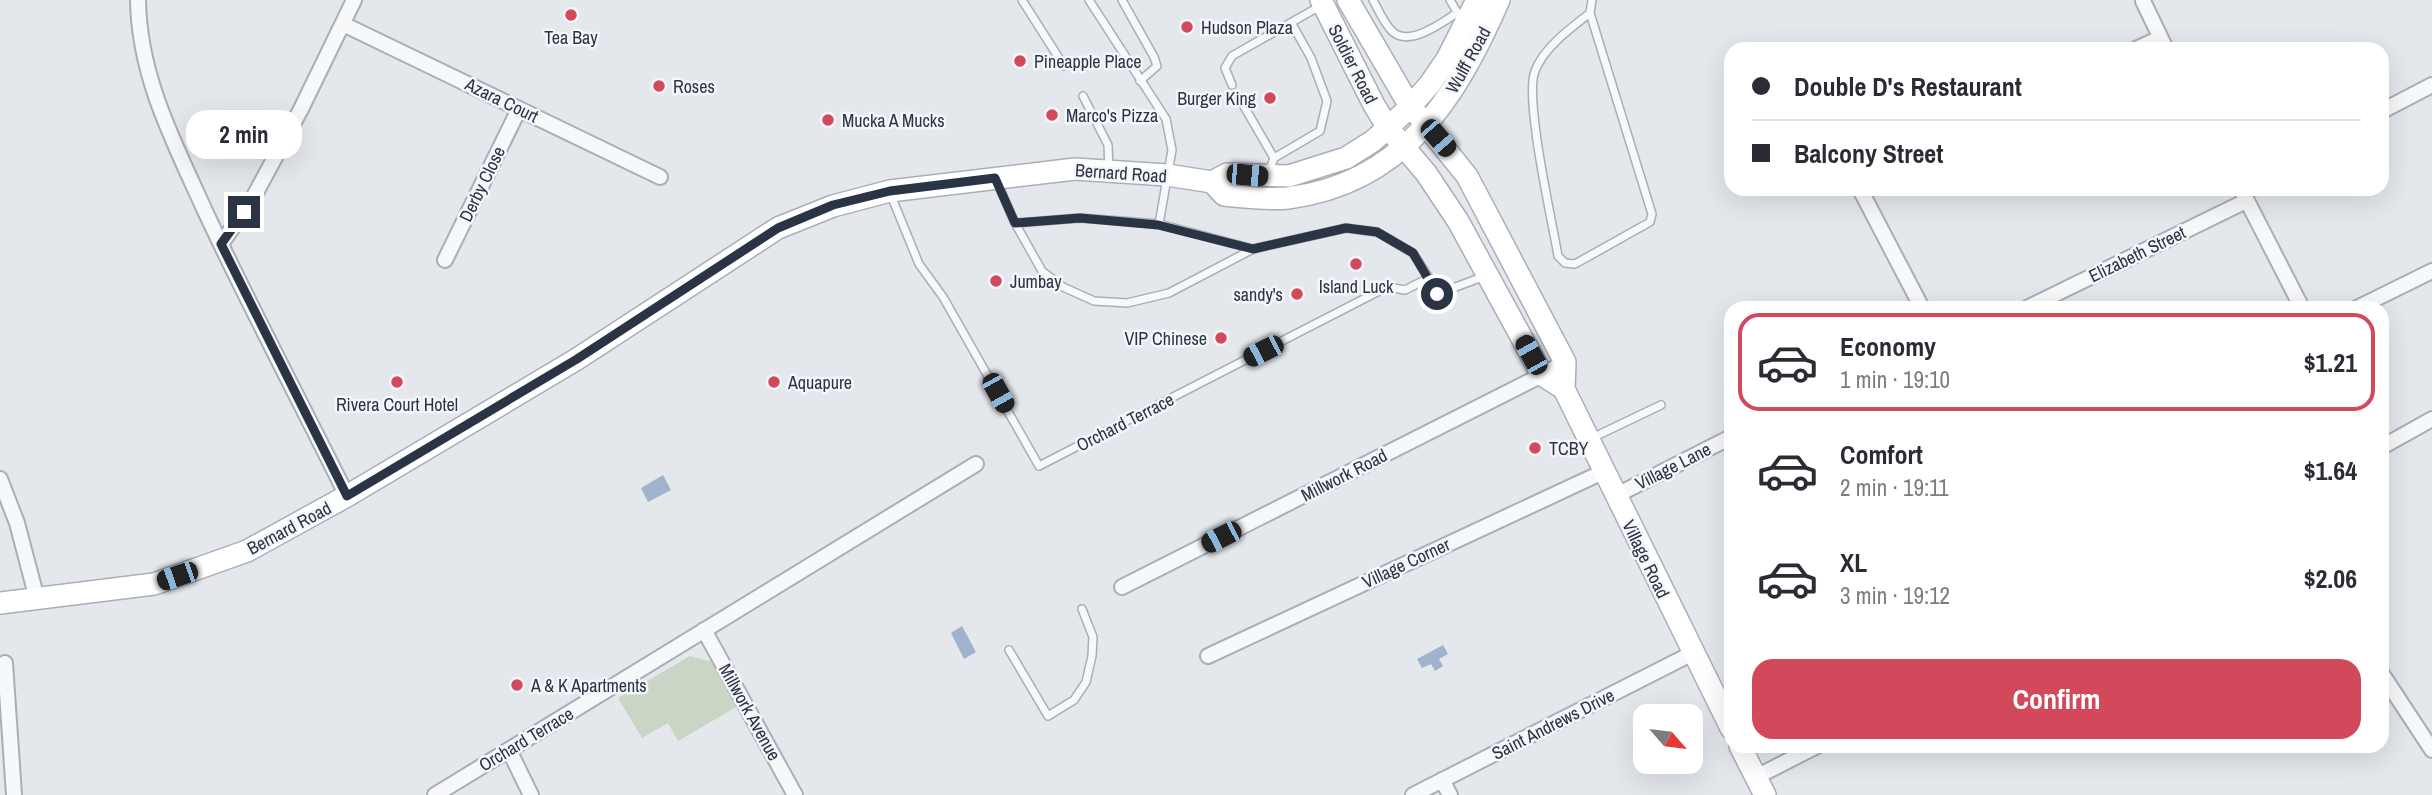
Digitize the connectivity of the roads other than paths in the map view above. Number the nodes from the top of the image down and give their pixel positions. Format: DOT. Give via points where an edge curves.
graph roads {
  1 [pos="138,0"];
  2 [pos="354,0"];
  3 [pos="1022,0"];
  4 [pos="1089,0"];
  5 [pos="1122,0"];
  6 [pos="1348,0"];
  7 [pos="1373,0"];
  8 [pos="1450,0"];
  9 [pos="1477,0"];
  10 [pos="1499,0"];
  11 [pos="1592,0"];
  12 [pos="2143,1"];
  13 [pos="1322,2"];
  14 [pos="1590,13"];
  15 [pos="1461,20"];
  16 [pos="344,24"];
  17 [pos="1292,24"];
  18 [pos="2163,42"];
  19 [pos="1064,66"];
  20 [pos="1140,81"];
  21 [pos="2432,85"];
  22 [pos="1232,86"];
  23 [pos="1083,96"];
  24 [pos="1238,96"];
  25 [pos="1410,107"];
  26 [pos="2389,107"];
  27 [pos="519,109"];
  28 [pos="1427,125"];
  29 [pos="1388,128"];
  30 [pos="1404,148"];
  31 [pos="1270,167"];
  32 [pos="1109,172"];
  33 [pos="1167,175"];
  34 [pos="660,177"];
  35 [pos="995,178"];
  36 [pos="1212,182"];
  37 [pos="890,191"];
  38 [pos="1864,196"];
  39 [pos="2242,196"];
  40 [pos="2245,196"];
  41 [pos="1015,223"];
  42 [pos="1158,225"];
  43 [pos="221,244"];
  44 [pos="1253,249"];
  45 [pos="446,260"];
  46 [pos="2432,271"];
  47 [pos="1486,276"];
  48 [pos="1429,278"];
  49 [pos="1918,301"];
  50 [pos="2040,301"];
  51 [pos="2298,301"];
  52 [pos="2371,301"];
  53 [pos="1565,362"];
  54 [pos="1542,376"];
  55 [pos="1564,389"];
  56 [pos="1661,405"];
  57 [pos="2432,419"];
  58 [pos="1589,439"];
  59 [pos="1724,441"];
  60 [pos="2389,443"];
  61 [pos="976,464"];
  62 [pos="1605,471"];
  63 [pos="0,480"];
  64 [pos="347,496"];
  65 [pos="1615,496"];
  66 [pos="1122,587"];
  67 [pos="37,599"];
  68 [pos="0,603"];
  69 [pos="1082,609"];
  70 [pos="704,630"];
  71 [pos="1009,650"];
  72 [pos="1693,653"];
  73 [pos="1208,656"];
  74 [pos="5,663"];
  75 [pos="2389,685"];
  76 [pos="1724,713"];
  77 [pos="509,750"];
  78 [pos="2432,750"];
  79 [pos="1744,753"];
  80 [pos="1807,753"];
  81 [pos="1442,780"];
  82 [pos="1760,786"];
  83 [pos="14,795"];
  84 [pos="435,795"];
  85 [pos="531,795"];
  86 [pos="795,795"];
  87 [pos="1413,795"];
  88 [pos="1450,795"];
  1 -- 43 [label="street" via="140,40 160,111"];
  2 -- 16 [label="street"];
  3 -- 19 [label="lane"];
  4 -- 20 [label="lane"];
  5 -- 20 [label="lane" via="1157,66"];
  6 -- 25 [label="main road, Soldier Road"];
  7 -- 15 [label="lane" via="1386,24 1401,37"];
  8 -- 15 [label="lane"];
  9 -- 15 [label="main road, Wulff Road"];
  10 -- 28 [label="main road, Wulff Road" via="1464,72"];
  11 -- 14 [label="lane"];
  12 -- 18 [label="street"];
  13 -- 17 [label="lane"];
  13 -- 29 [label="main road, Soldier Road"];
  14 -- 14 [label="lane" via="1653,215 1650,222 1575,264 1564,263 1559,256 1532,101 1535,71 1556,41"];
  15 -- 25 [label="main road, Wulff Road" via="1430,84"];
  16 -- 27 [label="street, Azara Court"];
  16 -- 43 [label="street" via="252,200"];
  17 -- 22 [label="lane" via="1232,56 1225,68"];
  17 -- 31 [label="lane" via="1327,101 1320,131"];
  20 -- 33 [label="lane" via="1166,119 1172,150"];
  21 -- 26 [label="street"];
  23 -- 32 [label="lane" via="1108,145"];
  24 -- 31 [label="lane"];
  25 -- 28 [label="main road, Village Road"];
  25 -- 29 [label="main road, Wulff Road"];
  27 -- 34 [label="street, Azara Court"];
  27 -- 45 [label="street, Derby Close"];
  28 -- 30 [label="main road, Wulff Road"];
  28 -- 53 [label="main road, Village Road" via="1467,176"];
  29 -- 30 [label="main road"];
  29 -- 31 [label="main road, Bernard Road" via="1346,158 1289,176"];
  30 -- 36 [label="main road, Bernard Road" via="1359,177 1288,198 1224,195"];
  30 -- 47 [label="main road" via="1447,204"];
  31 -- 36 [label="main road, Bernard Road" via="1227,174"];
  32 -- 33 [label="main road, Bernard Road"];
  32 -- 35 [label="main road, Bernard Road" via="1075,169"];
  33 -- 36 [label="main road, Bernard Road"];
  33 -- 42 [label="lane"];
  35 -- 37 [label="main road, Bernard Road"];
  35 -- 41 [label="lane"];
  37 -- 48 [label="lane, Orchard Terrace" via="919,264 943,296 1039,466 1387,287 1405,290"];
  37 -- 64 [label="main road, Bernard Road" via="833,205 778,228 577,359"];
  38 -- 49 [label="street"];
  39 -- 50 [label="street, Elizabeth Street"];
  40 -- 51 [label="street"];
  41 -- 42 [label="lane" via="1080,218"];
  41 -- 44 [label="lane" via="1042,271 1094,301 1127,303 1170,293"];
  42 -- 44 [label="lane"];
  43 -- 64 [label="street"];
  44 -- 48 [label="lane" via="1346,228 1377,232 1413,253"];
  46 -- 52 [label="street"];
  47 -- 48 [label="lane" via="1437,294"];
  47 -- 54 [label="main road"];
  53 -- 54 [label="street, Millwork Road"];
  53 -- 55 [label="main road, Village Road"];
  54 -- 55 [label="main road"];
  54 -- 66 [label="street, Millwork Road"];
  55 -- 58 [label="main road, Village Road"];
  56 -- 58 [label="lane"];
  57 -- 60 [label="street"];
  58 -- 62 [label="main road, Village Road"];
  59 -- 65 [label="street, Village Lane"];
  61 -- 70 [label="street, Orchard Terrace"];
  62 -- 65 [label="main road, Village Road"];
  62 -- 73 [label="street, Village Corner"];
  63 -- 67 [label="street"];
  64 -- 67 [label="main road, Bernard Road" via="247,551 154,584"];
  65 -- 72 [label="main road, Village Road"];
  67 -- 68 [label="main road, Bernard Road"];
  69 -- 71 [label="lane" via="1093,637 1086,682 1074,700 1048,716"];
  70 -- 77 [label="street, Orchard Terrace"];
  70 -- 86 [label="street, Millwork Avenue"];
  72 -- 76 [label="main road, Village Road"];
  72 -- 81 [label="street, Saint Andrews Drive"];
  74 -- 83 [label="street"];
  75 -- 78 [label="street"];
  77 -- 84 [label="street, Orchard Terrace"];
  77 -- 85 [label="street"];
  79 -- 82 [label="main road"];
  80 -- 82 [label="street"];
  81 -- 87 [label="street, Saint Andrews Drive"];
  81 -- 88 [label="street"];
}
